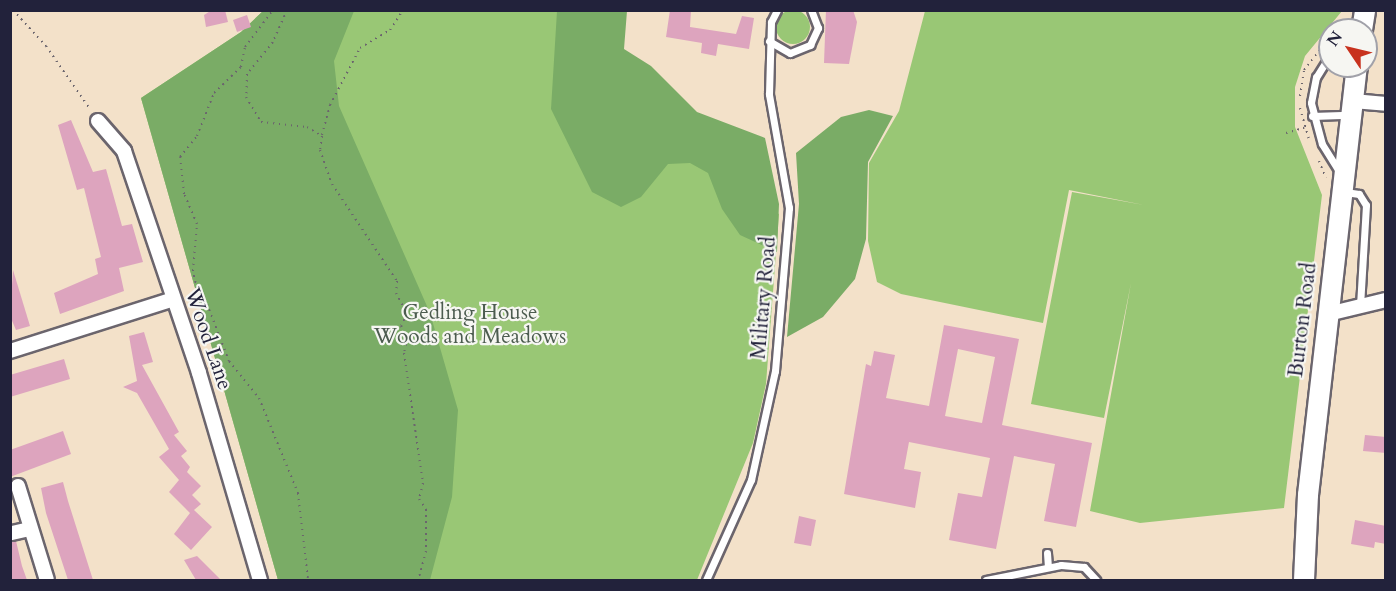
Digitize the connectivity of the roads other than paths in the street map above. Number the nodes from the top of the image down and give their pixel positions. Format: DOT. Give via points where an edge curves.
graph roads {
  1 [pos="777,10"];
  2 [pos="811,10"];
  3 [pos="769,41"];
  4 [pos="1318,73"];
  5 [pos="1356,78"];
  6 [pos="1386,105"];
  7 [pos="1352,108"];
  8 [pos="1312,116"];
  9 [pos="98,121"];
  10 [pos="1338,185"];
  11 [pos="171,300"];
  12 [pos="1386,300"];
  13 [pos="1360,309"];
  14 [pos="1328,314"];
  15 [pos="10,351"];
  16 [pos="18,486"];
  17 [pos="30,529"];
  18 [pos="12,533"];
  19 [pos="1047,553"];
  20 [pos="1048,567"];
  21 [pos="47,580"];
  22 [pos="260,580"];
  23 [pos="706,580"];
  24 [pos="986,580"];
  25 [pos="1096,580"];
  26 [pos="1304,580"];
  1 -- 3 [label="lane, Military Road"];
  2 -- 3 [label="lane" via="818,28 810,45 790,53"];
  3 -- 23 [label="lane, Military Road" via="769,94 789,208 775,371 751,480"];
  4 -- 8 [label="lane" via="1312,88"];
  5 -- 7 [label="street, Burton Road"];
  6 -- 7 [label="street"];
  7 -- 8 [label="lane"];
  7 -- 10 [label="street, Burton Road"];
  8 -- 10 [label="lane"];
  9 -- 11 [label="street, Wood Lane" via="122,146"];
  10 -- 13 [label="lane" via="1359,194 1366,205"];
  10 -- 14 [label="street, Burton Road"];
  11 -- 15 [label="street"];
  11 -- 22 [label="street, Wood Lane" via="199,373"];
  12 -- 13 [label="street"];
  13 -- 14 [label="street"];
  14 -- 26 [label="street, Burton Road"];
  16 -- 17 [label="street"];
  17 -- 18 [label="street"];
  17 -- 21 [label="street"];
  19 -- 20 [label="lane"];
  20 -- 24 [label="lane"];
  20 -- 25 [label="lane" via="1084,567"];
}
